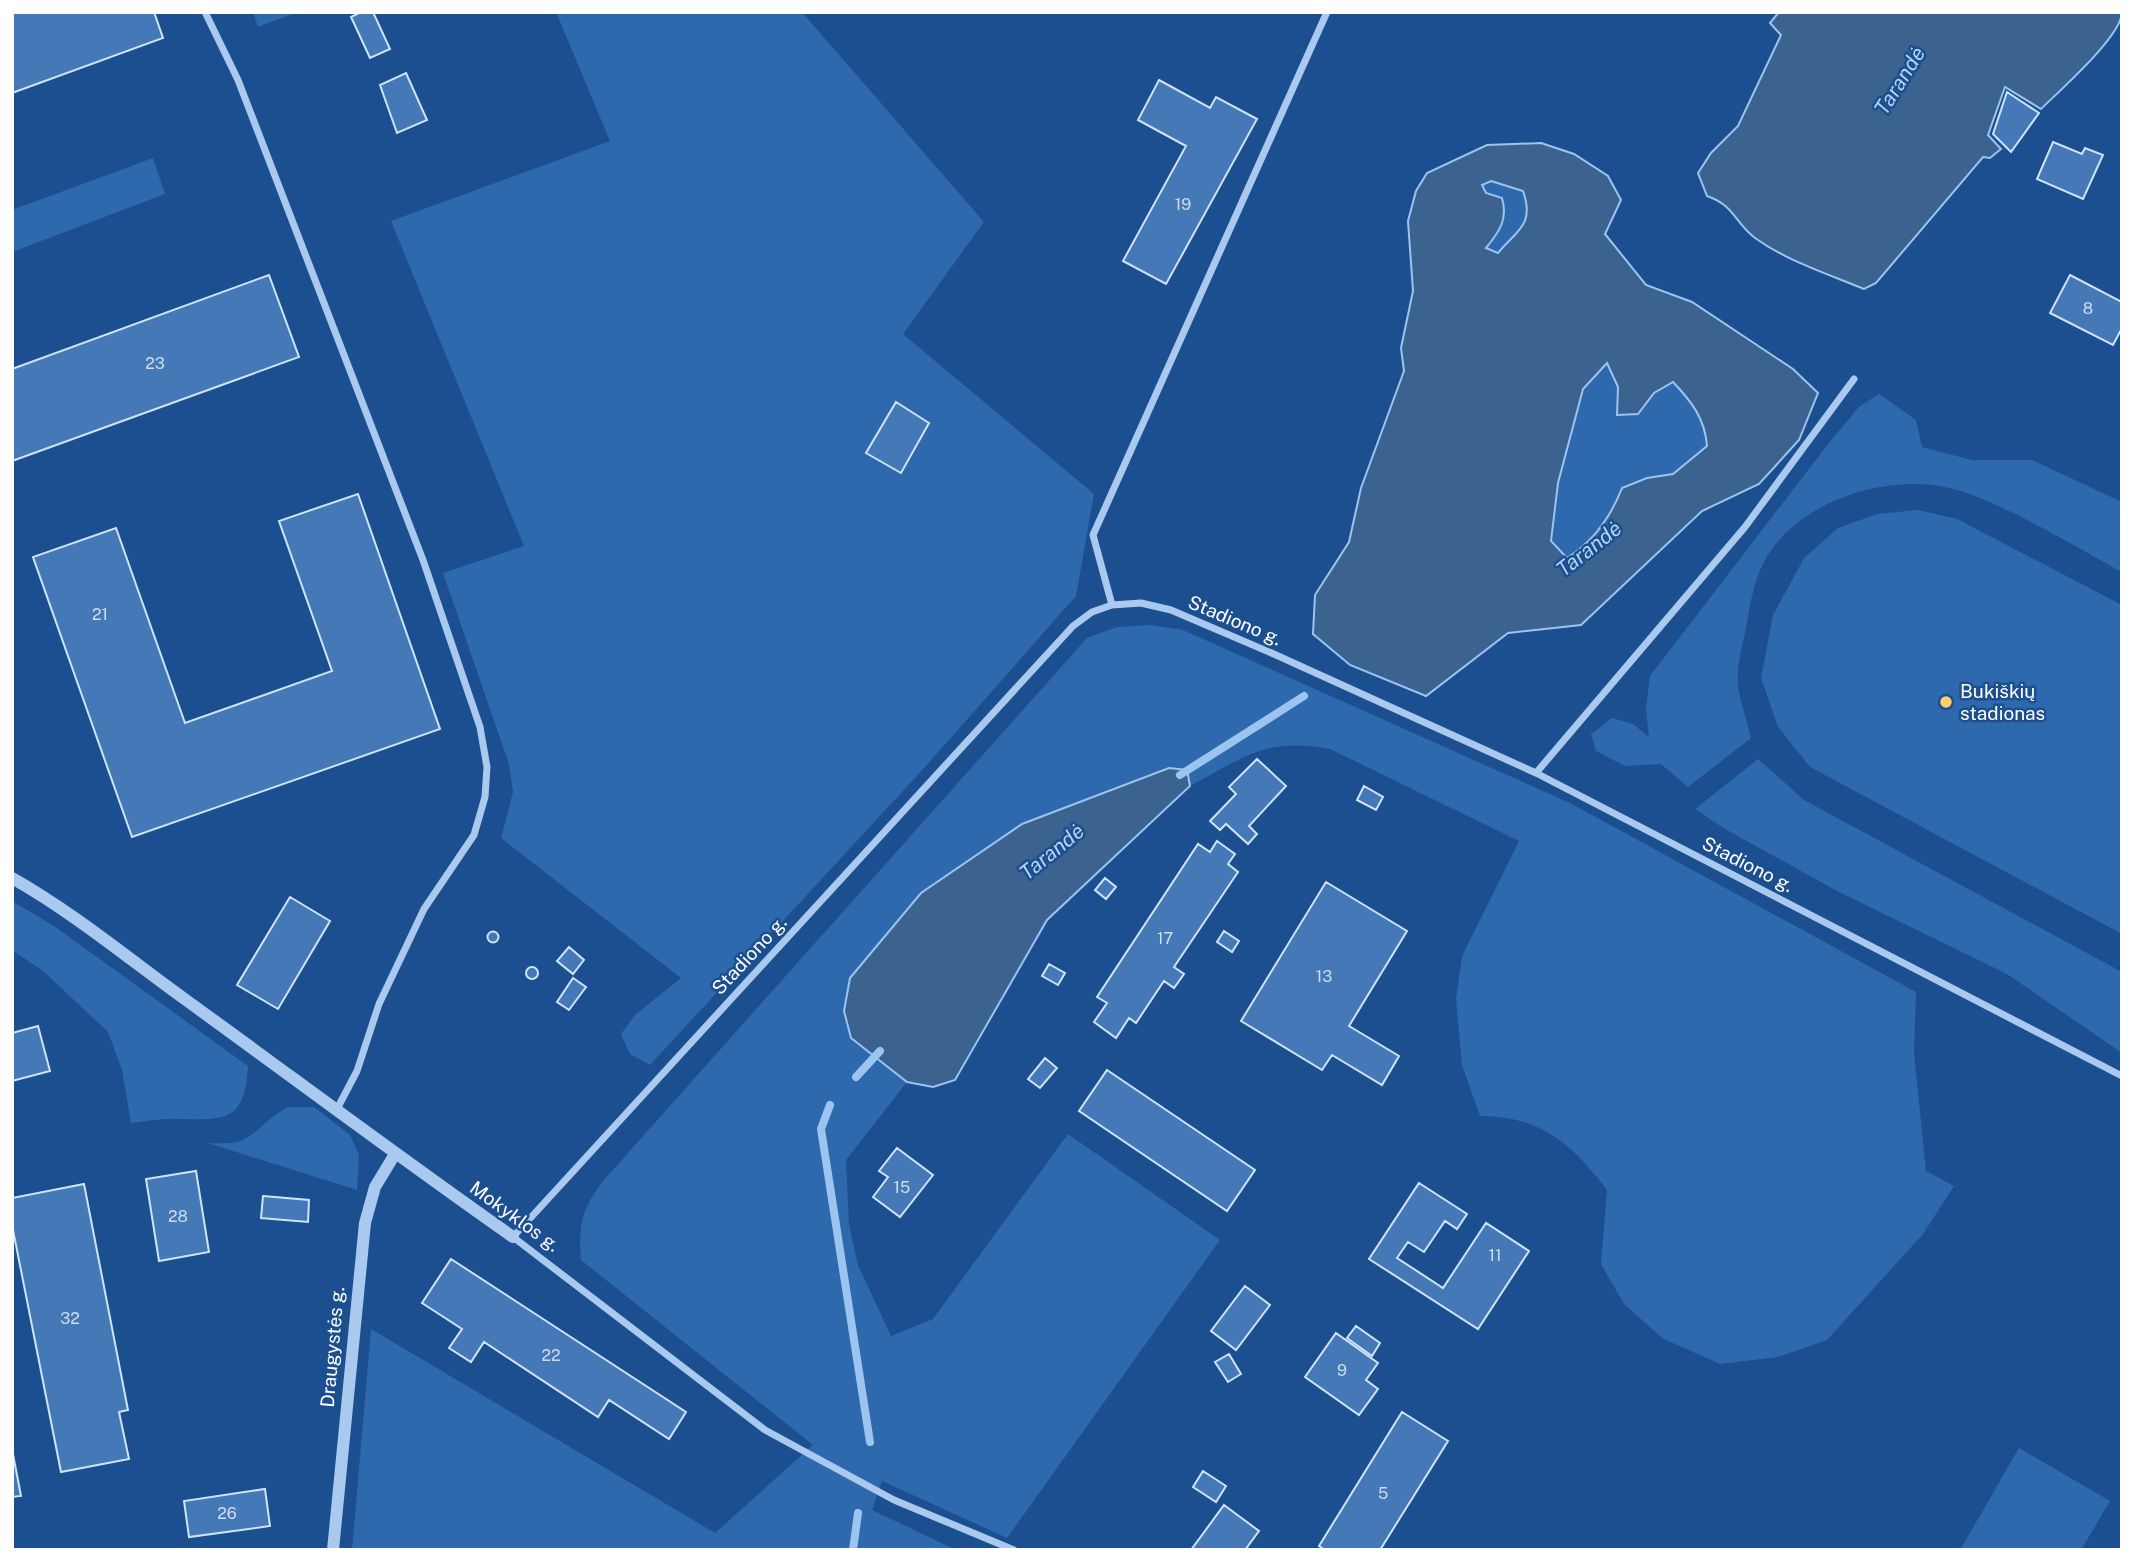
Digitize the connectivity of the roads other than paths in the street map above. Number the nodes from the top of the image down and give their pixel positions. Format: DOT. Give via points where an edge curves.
graph roads {
  1 [pos="205,12"];
  2 [pos="1326,12"];
  3 [pos="1854,379"];
  4 [pos="1112,605"];
  5 [pos="1536,772"];
  6 [pos="12,878"];
  7 [pos="2122,1076"];
  8 [pos="337,1109"];
  9 [pos="395,1154"];
  10 [pos="513,1237"];
  11 [pos="333,1550"];
  12 [pos="1014,1550"];
  1 -- 8 [label="street" via="238,80 423,561 480,727 487,767 485,797 474,835 424,909 379,1004 357,1072"];
  2 -- 4 [label="street" via="1093,535"];
  3 -- 5 [label="street" via="1745,527"];
  4 -- 5 [label="street, Stadiono g." via="1141,603 1171,610"];
  4 -- 10 [label="street, Stadiono g." via="1073,626"];
  5 -- 7 [label="street, Stadiono g."];
  6 -- 8 [label="street, Mokyklos g."];
  8 -- 9 [label="street, Mokyklos g."];
  9 -- 10 [label="street, Mokyklos g."];
  9 -- 11 [label="street, Draugystės g." via="375,1187 365,1223"];
  10 -- 12 [label="street, Mokyklos g." via="783,1441 894,1500"];
}
